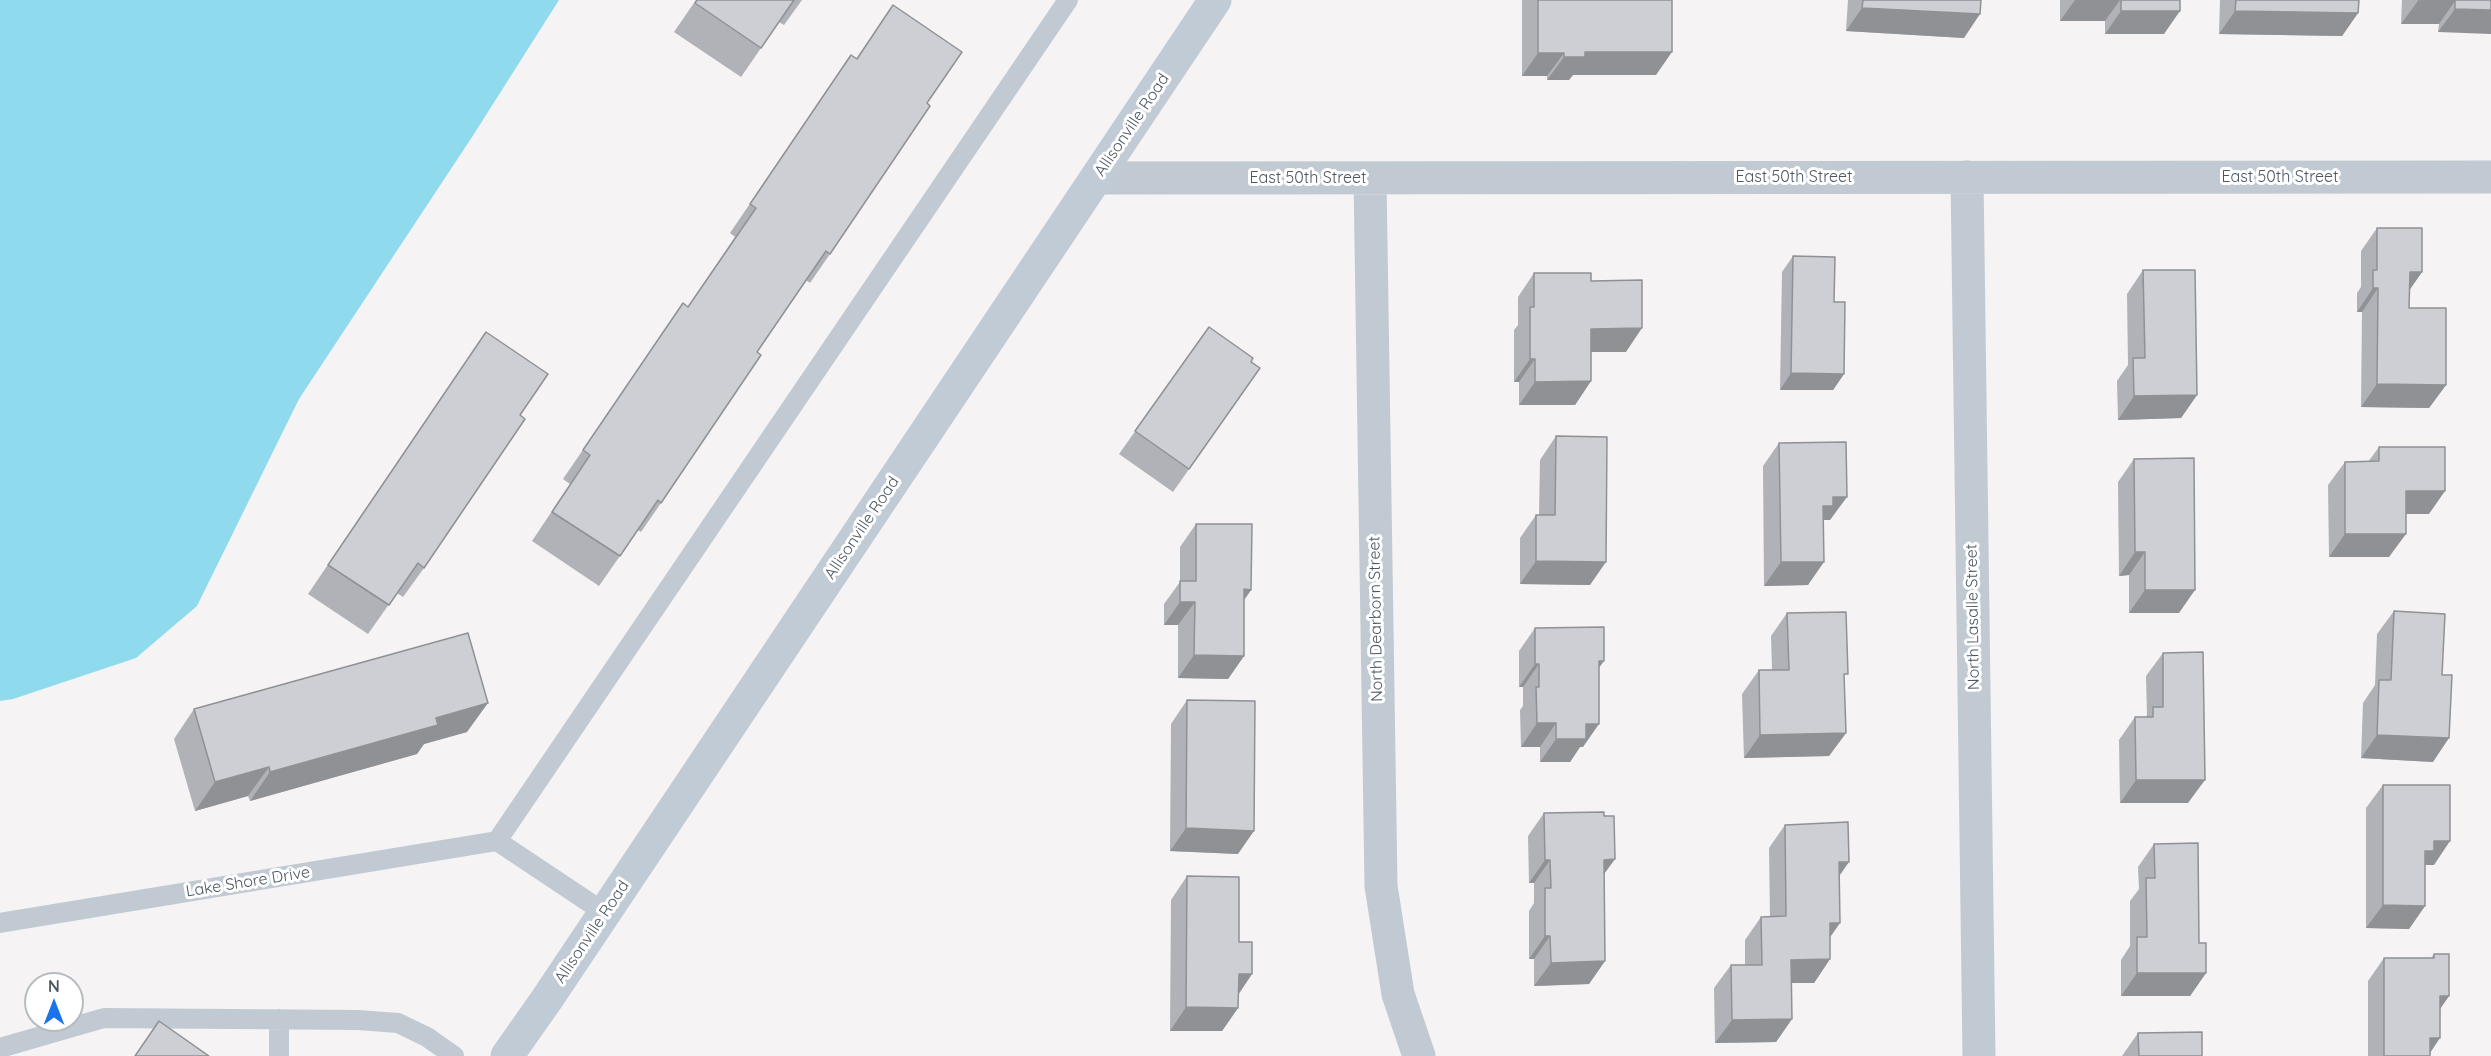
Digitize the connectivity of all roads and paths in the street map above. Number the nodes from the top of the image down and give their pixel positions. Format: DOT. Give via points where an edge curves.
graph roads {
  1 [pos="1068,0"];
  2 [pos="1215,0"];
  3 [pos="1968,177"];
  4 [pos="2491,177"];
  5 [pos="1097,178"];
  6 [pos="1370,178"];
  7 [pos="497,842"];
  8 [pos="604,913"];
  9 [pos="0,923"];
  10 [pos="279,1019"];
  11 [pos="0,1048"];
  12 [pos="279,1056"];
  13 [pos="454,1056"];
  14 [pos="507,1056"];
  15 [pos="1419,1056"];
  16 [pos="1979,1056"];
  1 -- 7 [label="lane"];
  2 -- 5 [label="main road, Allisonville Road"];
  3 -- 4 [label="street, East 50th Street"];
  3 -- 6 [label="street, East 50th Street"];
  3 -- 16 [label="street, North Lasalle Street"];
  5 -- 6 [label="street, East 50th Street"];
  5 -- 8 [label="main road, Allisonville Road"];
  6 -- 15 [label="street, North Dearborn Street" via="1380,868 1398,994"];
  7 -- 8 [label="lane"];
  7 -- 9 [label="lane, Lake Shore Drive"];
  8 -- 14 [label="main road, Allisonville Road"];
  10 -- 11 [label="lane" via="104,1017"];
  10 -- 12 [label="lane"];
  10 -- 13 [label="lane" via="398,1023 428,1037"];
}
